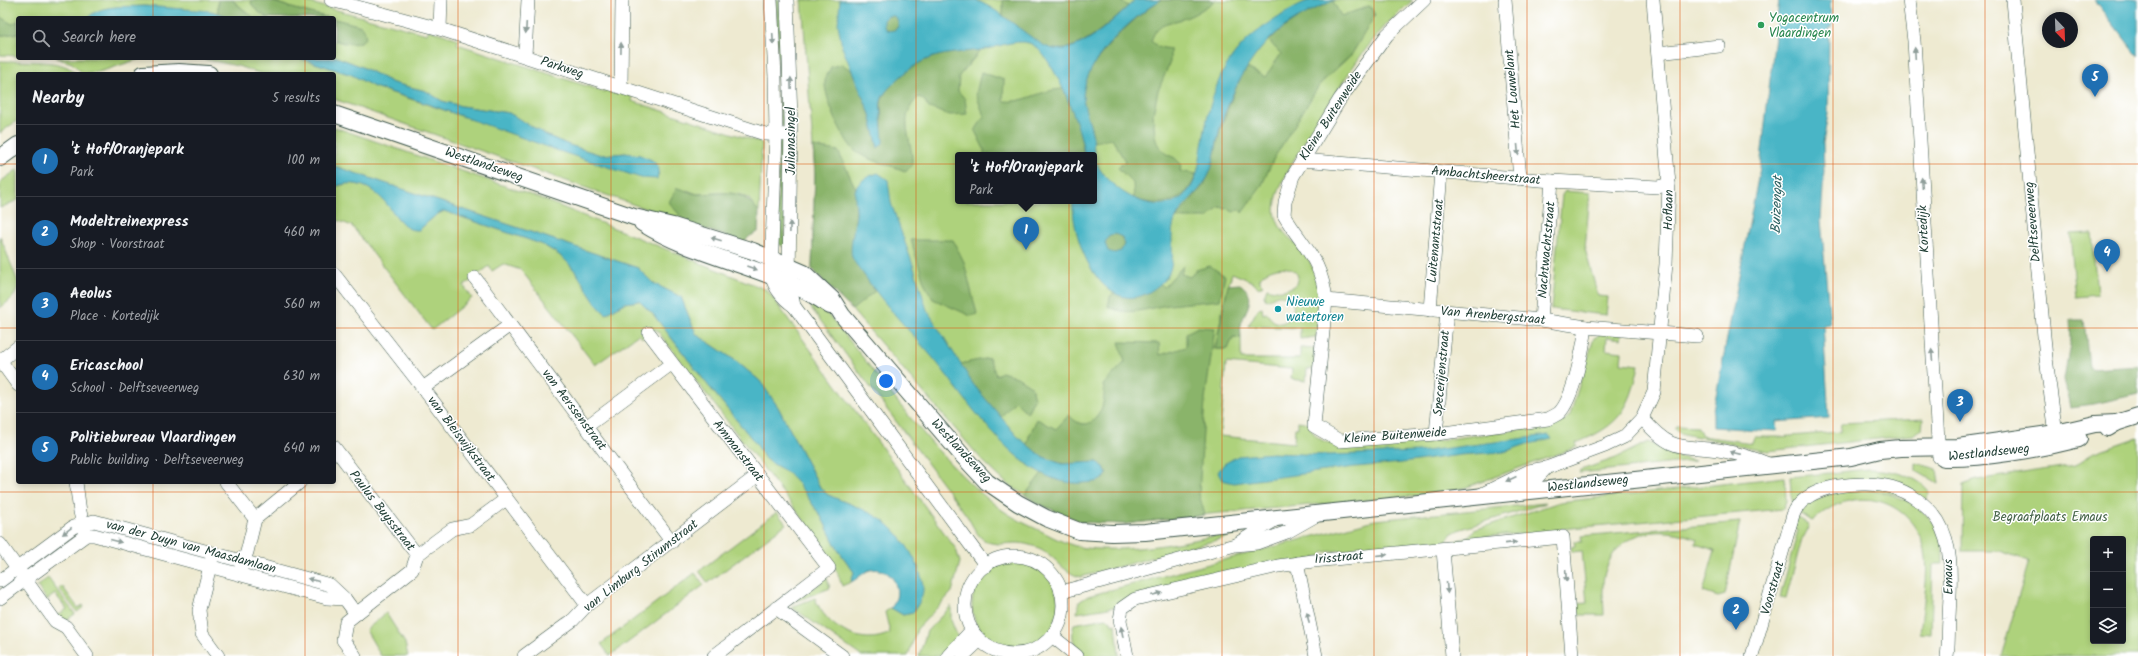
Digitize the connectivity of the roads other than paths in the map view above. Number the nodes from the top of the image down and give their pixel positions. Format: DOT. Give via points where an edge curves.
graph roads {
  1 [pos="331,0"];
  2 [pos="441,0"];
  3 [pos="528,0"];
  4 [pos="622,0"];
  5 [pos="771,0"];
  6 [pos="787,0"];
  7 [pos="1424,0"];
  8 [pos="1505,0"];
  9 [pos="1653,0"];
  10 [pos="1909,0"];
  11 [pos="2013,0"];
  12 [pos="440,29"];
  13 [pos="1719,46"];
  14 [pos="1658,52"];
  15 [pos="525,56"];
  16 [pos="621,87"];
  17 [pos="336,115"];
  18 [pos="776,134"];
  19 [pos="791,135"];
  20 [pos="16,146"];
  21 [pos="0,158"];
  22 [pos="1302,160"];
  23 [pos="1441,172"];
  24 [pos="1520,179"];
  25 [pos="1552,181"];
  26 [pos="1669,184"];
  27 [pos="634,217"];
  28 [pos="771,258"];
  29 [pos="789,266"];
  30 [pos="771,275"];
  31 [pos="336,278"];
  32 [pos="475,278"];
  33 [pos="790,282"];
  34 [pos="1326,300"];
  35 [pos="794,306"];
  36 [pos="1430,310"];
  37 [pos="1446,312"];
  38 [pos="842,315"];
  39 [pos="1541,320"];
  40 [pos="510,325"];
  41 [pos="1586,327"];
  42 [pos="1660,332"];
  43 [pos="649,333"];
  44 [pos="1697,336"];
  45 [pos="16,348"];
  46 [pos="0,360"];
  47 [pos="671,364"];
  48 [pos="16,382"];
  49 [pos="423,388"];
  50 [pos="2138,416"];
  51 [pos="1642,418"];
  52 [pos="586,427"];
  53 [pos="1436,434"];
  54 [pos="2057,439"];
  55 [pos="1696,449"];
  56 [pos="1938,452"];
  57 [pos="336,453"];
  58 [pos="1772,465"];
  59 [pos="1546,468"];
  60 [pos="1719,470"];
  61 [pos="758,475"];
  62 [pos="76,484"];
  63 [pos="228,484"];
  64 [pos="298,484"];
  65 [pos="1513,492"];
  66 [pos="1478,496"];
  67 [pos="506,499"];
  68 [pos="1924,505"];
  69 [pos="1321,512"];
  70 [pos="1280,517"];
  71 [pos="255,519"];
  72 [pos="85,529"];
  73 [pos="672,542"];
  74 [pos="0,544"];
  75 [pos="1235,545"];
  76 [pos="1443,550"];
  77 [pos="213,553"];
  78 [pos="417,555"];
  79 [pos="242,561"];
  80 [pos="1297,563"];
  81 [pos="210,566"];
  82 [pos="986,566"];
  83 [pos="21,574"];
  84 [pos="239,574"];
  85 [pos="0,581"];
  86 [pos="1061,592"];
  87 [pos="0,598"];
  88 [pos="346,599"];
  89 [pos="587,605"];
  90 [pos="776,608"];
  91 [pos="356,614"];
  92 [pos="976,635"];
  93 [pos="1052,636"];
  94 [pos="87,656"];
  95 [pos="218,656"];
  96 [pos="355,656"];
  97 [pos="524,656"];
  98 [pos="714,656"];
  99 [pos="842,656"];
  100 [pos="948,656"];
  101 [pos="963,656"];
  102 [pos="1077,656"];
  103 [pos="1127,656"];
  104 [pos="1316,656"];
  105 [pos="1452,656"];
  106 [pos="1572,656"];
  107 [pos="1752,656"];
  108 [pos="1947,656"];
  1 -- 12 [label="street, Parkweg"];
  2 -- 12 [label="street"];
  3 -- 15 [label="street, one-way"];
  16 -- 4 [label="street, one-way"];
  5 -- 18 [label="street, Julianasingel, one-way"];
  19 -- 6 [label="street, Julianasingel, one-way"];
  7 -- 22 [label="street, Kleine Buitenweide" via="1387,35 1372,54"];
  8 -- 24 [label="street, Het Louwelant, one-way"];
  9 -- 14 [label="street, Hoflaan"];
  56 -- 10 [label="street, Kortedijk, one-way" via="1914,41"];
  11 -- 54 [label="street, Delftseveerweg" via="2046,350"];
  12 -- 15 [label="street, Parkweg"];
  13 -- 14 [label="street"];
  14 -- 26 [label="street, Hoflaan"];
  15 -- 16 [label="street, Parkweg"];
  16 -- 18 [label="street, Parkweg" via="765,134"];
  17 -- 27 [label="main road, Westlandseweg"];
  18 -- 19 [label="street, Parkweg"];
  18 -- 28 [label="street, Julianasingel"];
  29 -- 19 [label="street, Julianasingel, one-way"];
  20 -- 21 [label="main road"];
  22 -- 23 [label="street, Ambachtsheerstraat"];
  22 -- 34 [label="street, Kleine Buitenweide" via="1293,176 1284,215 1314,257 1324,280"];
  23 -- 24 [label="street, Ambachtsheerstraat"];
  23 -- 36 [label="street, Luitenantstraat"];
  24 -- 25 [label="street, Ambachtsheerstraat"];
  25 -- 26 [label="street, Ambachtsheerstraat" via="1658,187"];
  25 -- 39 [label="street, Nachtwachtstraat"];
  26 -- 42 [label="street, Hoflaan" via="1669,232"];
  28 -- 27 [label="main road, Westlandseweg, one-way" via="673,226"];
  27 -- 30 [label="main road, Westlandseweg, one-way" via="663,236"];
  28 -- 29 [label="main road, Westlandseweg"];
  28 -- 30 [label="street, Julianasingel"];
  29 -- 33 [label="street, Julianasingel"];
  29 -- 38 [label="main road, Westlandseweg" via="804,272 816,282 832,299"];
  30 -- 33 [label="main road, Westlandseweg"];
  30 -- 35 [label="street" via="783,299"];
  31 -- 49 [label="street, van Bleiswijkstraat"];
  32 -- 40 [label="street, van Aerssenstraat"];
  33 -- 35 [label="street"];
  33 -- 38 [label="main road, Westlandseweg"];
  34 -- 36 [label="street, Van Arenbergstraat"];
  34 -- 53 [label="street, Kleine Buitenweide" via="1314,426 1340,441"];
  35 -- 82 [label="street"];
  36 -- 37 [label="street, Van Arenbergstraat"];
  37 -- 39 [label="street, Van Arenbergstraat"];
  37 -- 53 [label="street, Specerijenstraat"];
  38 -- 70 [label="main road, Westlandseweg" via="988,482 1018,503 1046,518 1079,531 1112,533"];
  39 -- 41 [label="street, Van Arenbergstraat"];
  40 -- 49 [label="street"];
  40 -- 52 [label="street, van Aerssenstraat"];
  41 -- 42 [label="street, Van Arenbergstraat"];
  41 -- 53 [label="street, Kleine Buitenweide" via="1575,378 1558,413 1548,419"];
  42 -- 44 [label="street"];
  42 -- 51 [label="street, Hoflaan" via="1654,392"];
  43 -- 47 [label="street, Ammanstraat"];
  45 -- 46 [label="street"];
  46 -- 48 [label="street"];
  47 -- 52 [label="street"];
  47 -- 61 [label="street, Ammanstraat"];
  49 -- 67 [label="street, van Bleiswijkstraat"];
  50 -- 54 [label="main road, Westlandseweg" via="2116,423 2095,424"];
  51 -- 55 [label="street" via="1656,434 1670,443"];
  51 -- 59 [label="street, Hoflaan" via="1624,437 1611,444"];
  52 -- 73 [label="street, van Aerssenstraat"];
  54 -- 56 [label="main road, Westlandseweg" via="1959,458"];
  58 -- 55 [label="street, one-way" via="1723,451"];
  55 -- 60 [label="street" via="1717,460"];
  56 -- 58 [label="main road, Westlandseweg" via="1856,456"];
  57 -- 78 [label="street, Paulus Buysstraat"];
  58 -- 60 [label="main road, Westlandseweg"];
  59 -- 65 [label="street, Hoflaan" via="1534,481"];
  59 -- 66 [label="street, Hoflaan, one-way" via="1529,471"];
  60 -- 65 [label="main road, Westlandseweg"];
  61 -- 73 [label="street, van Limburg Stirumstraat"];
  61 -- 90 [label="street, Ammanstraat" via="829,568"];
  62 -- 72 [label="street"];
  63 -- 71 [label="street"];
  64 -- 71 [label="street"];
  65 -- 66 [label="main road, Westlandseweg"];
  66 -- 69 [label="main road, Westlandseweg"];
  67 -- 78 [label="street" via="471,525 452,529"];
  67 -- 89 [label="street, van Bleiswijkstraat"];
  68 -- 107 [label="street, Voorstraat" via="1893,488 1875,484 1820,490 1799,504"];
  68 -- 108 [label="street, Emaus" via="1938,521 1946,538 1950,562"];
  69 -- 70 [label="main road, Westlandseweg"];
  69 -- 75 [label="street, Westlandseweg" via="1287,532 1257,543"];
  70 -- 75 [label="street, Westlandseweg"];
  71 -- 79 [label="street" via="247,552"];
  72 -- 77 [label="street, van der Duyn van Maasdamlaan" via="94,521"];
  72 -- 81 [label="street, van der Duyn van Maasdamlaan, one-way" via="94,535"];
  72 -- 83 [label="street, van der Duyn van Maasdamlaan" via="73,527"];
  73 -- 89 [label="street, van Limburg Stirumstraat"];
  74 -- 83 [label="street"];
  75 -- 86 [label="street, Westlandseweg"];
  80 -- 76 [label="street, Irisstraat, one-way"];
  76 -- 105 [label="street, one-way"];
  76 -- 106 [label="street, Irisstraat, one-way" via="1563,538"];
  77 -- 79 [label="street, van der Duyn van Maasdamlaan"];
  77 -- 81 [label="street"];
  78 -- 91 [label="street" via="412,570"];
  79 -- 84 [label="street"];
  88 -- 79 [label="street, van der Duyn van Maasdamlaan, one-way" via="330,585"];
  103 -- 80 [label="street, Irisstraat, one-way" via="1120,620 1122,608 1135,599"];
  104 -- 80 [label="street, one-way"];
  81 -- 84 [label="street, van der Duyn van Maasdamlaan"];
  81 -- 95 [label="street" via="199,610 202,634"];
  82 -- 86 [label="street" via="1005,558 1026,558 1053,575"];
  82 -- 92 [label="street" via="975,577 967,596 967,616"];
  83 -- 85 [label="street, van der Duyn van Maasdamlaan"];
  83 -- 87 [label="street, van der Duyn van Maasdamlaan"];
  83 -- 94 [label="street" via="55,621 66,627"];
  84 -- 88 [label="street, van der Duyn van Maasdamlaan" via="327,598"];
  86 -- 93 [label="street" via="1061,619"];
  88 -- 91 [label="street, van der Duyn van Maasdamlaan"];
  89 -- 97 [label="street, van Limburg Stirumstraat" via="573,620"];
  90 -- 98 [label="street"];
  90 -- 99 [label="street"];
  91 -- 96 [label="street" via="346,622 343,640"];
  92 -- 93 [label="street" via="990,648 1012,654 1033,650"];
  92 -- 100 [label="street"];
  92 -- 101 [label="street"];
  93 -- 102 [label="street"];
}
